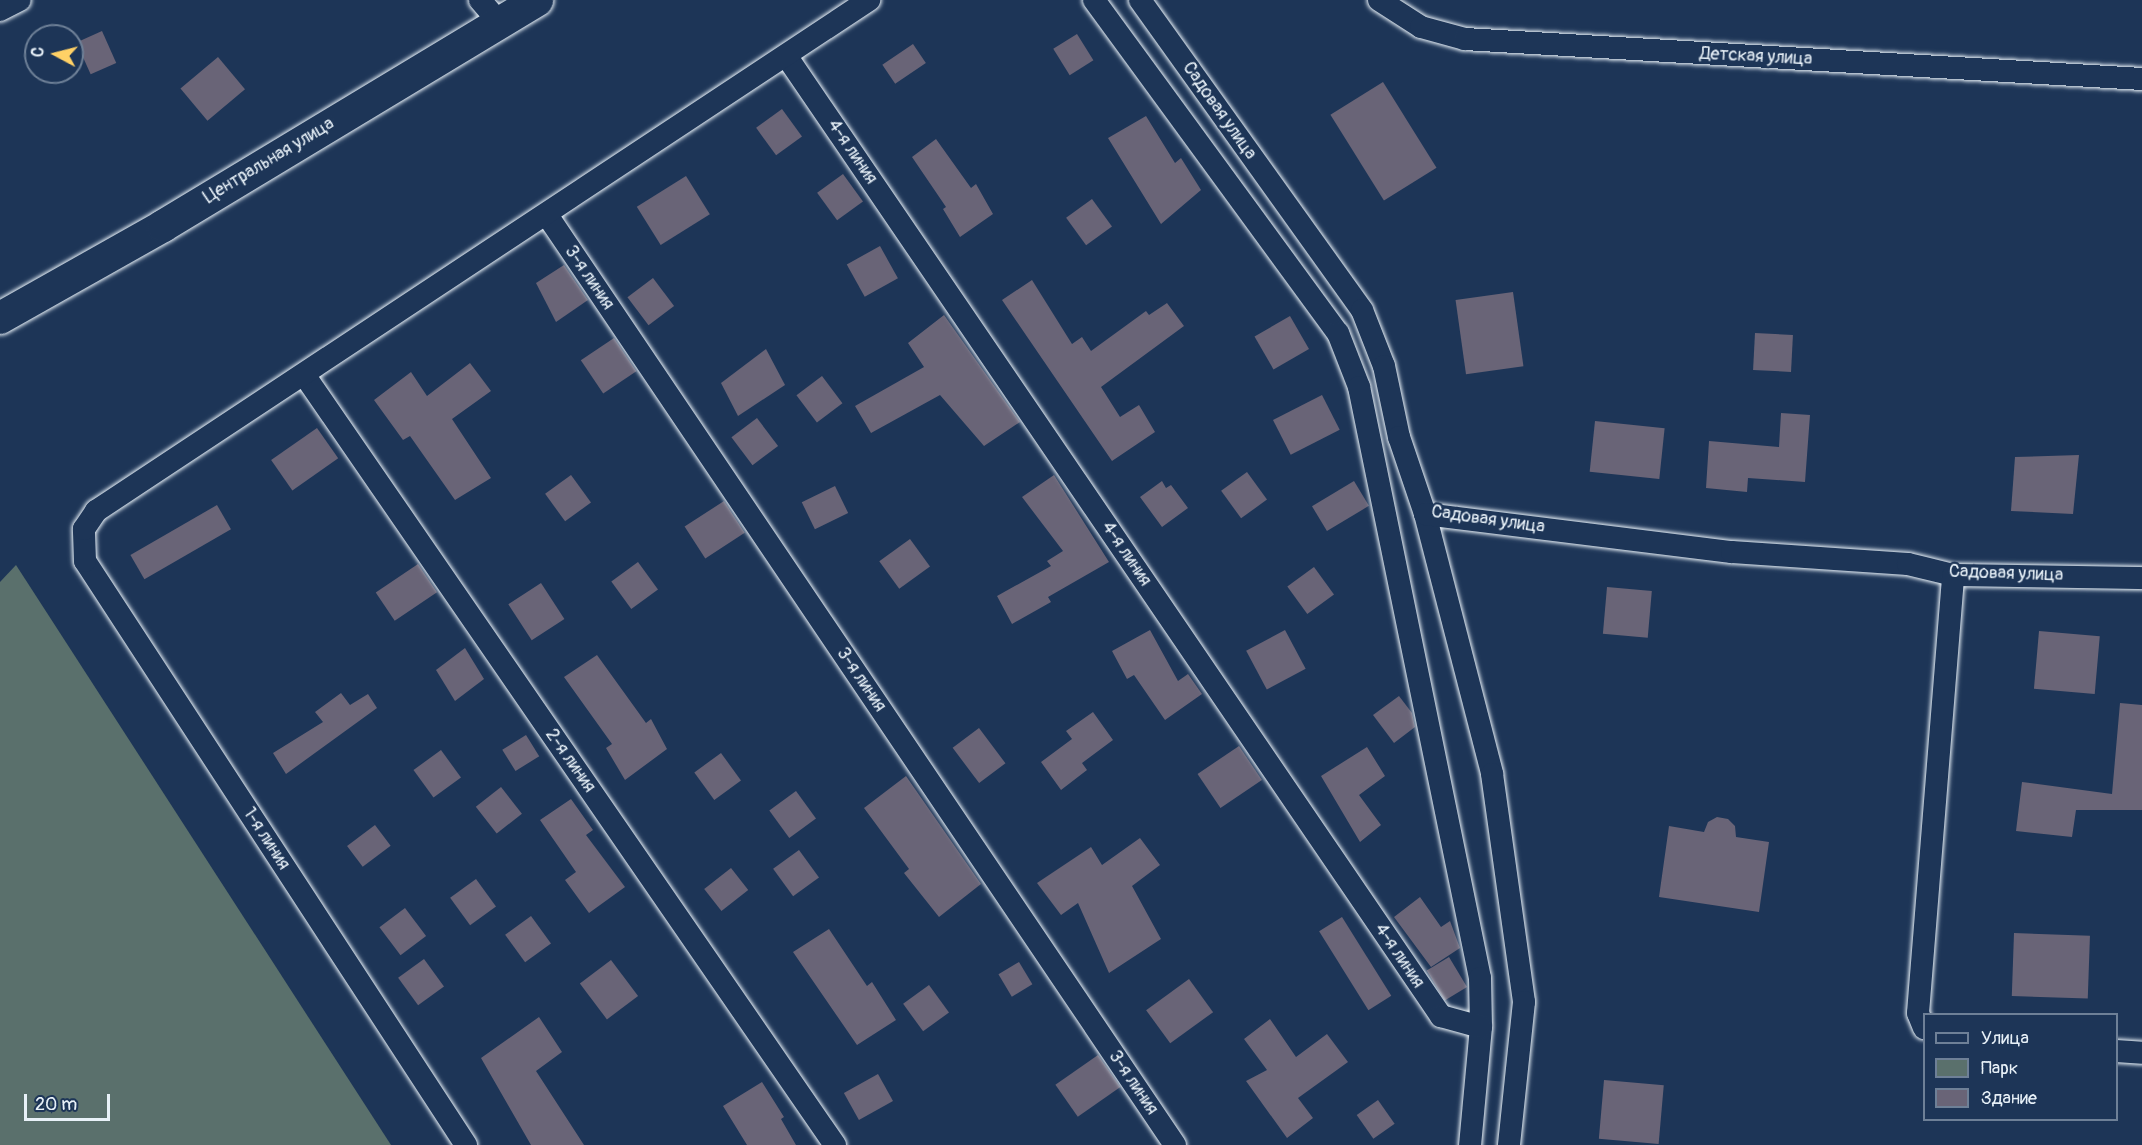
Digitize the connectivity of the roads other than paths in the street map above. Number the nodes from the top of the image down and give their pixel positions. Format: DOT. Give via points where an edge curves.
graph roads {
  1 [pos="20,0"];
  2 [pos="537,0"];
  3 [pos="869,0"];
  4 [pos="1094,0"];
  5 [pos="1140,0"];
  6 [pos="1379,0"];
  7 [pos="0,10"];
  8 [pos="490,11"];
  9 [pos="787,57"];
  10 [pos="2142,79"];
  11 [pos="547,216"];
  12 [pos="0,318"];
  13 [pos="305,376"];
  14 [pos="1425,514"];
  15 [pos="1953,575"];
  16 [pos="2142,578"];
  17 [pos="1923,1026"];
  18 [pos="1481,1027"];
  19 [pos="2118,1051"];
  20 [pos="2142,1053"];
  21 [pos="465,1144"];
  22 [pos="835,1145"];
  23 [pos="1175,1145"];
  24 [pos="1470,1145"];
  25 [pos="1509,1145"];
  1 -- 7 [label="street"];
  2 -- 8 [label="main road, Центральная улица"];
  3 -- 9 [label="street"];
  4 -- 18 [label="street" via="1338,333 1359,387 1480,978"];
  5 -- 14 [label="street, Садовая улица" via="1362,310 1384,366 1399,437"];
  6 -- 10 [label="street, Детская улица" via="1421,27 1465,39"];
  8 -- 12 [label="main road, Центральная улица" via="163,226"];
  9 -- 11 [label="street"];
  9 -- 18 [label="street, 4-я линия" via="1441,1016"];
  11 -- 13 [label="street"];
  11 -- 23 [label="street, 3-я линия"];
  13 -- 21 [label="street, 1-я линия" via="96,511 84,529 86,561"];
  13 -- 22 [label="street, 2-я линия"];
  14 -- 15 [label="street, Садовая улица" via="1732,552 1908,564"];
  14 -- 25 [label="street" via="1492,774 1515,915 1524,1002"];
  15 -- 16 [label="street, Садовая улица"];
  15 -- 17 [label="street" via="1918,1013"];
  18 -- 24 [label="street"];
  19 -- 20 [label="street"];
}
